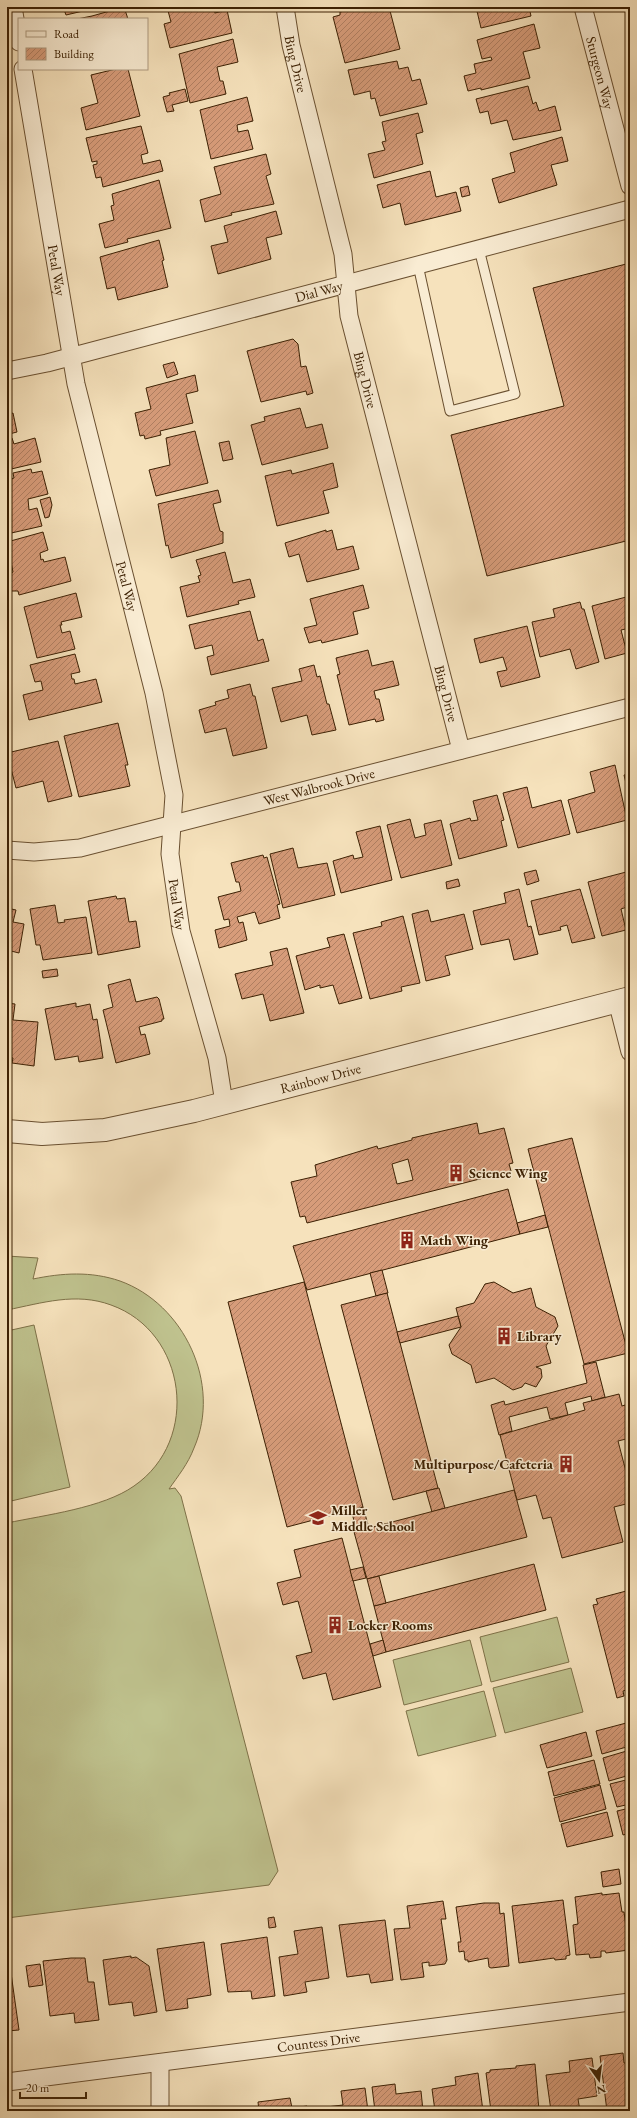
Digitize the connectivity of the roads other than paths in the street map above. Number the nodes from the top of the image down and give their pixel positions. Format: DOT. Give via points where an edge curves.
graph roads {
  1 [pos="285,7"];
  2 [pos="583,7"];
  3 [pos="12,16"];
  4 [pos="18,38"];
  5 [pos="23,70"];
  6 [pos="630,186"];
  7 [pos="630,209"];
  8 [pos="479,249"];
  9 [pos="418,265"];
  10 [pos="345,285"];
  11 [pos="70,356"];
  12 [pos="7,371"];
  13 [pos="630,707"];
  14 [pos="461,750"];
  15 [pos="171,825"];
  16 [pos="7,850"];
  17 [pos="624,1000"];
  18 [pos="630,1052"];
  19 [pos="224,1104"];
  20 [pos="7,1131"];
  21 [pos="630,2002"];
  22 [pos="160,2063"];
  23 [pos="7,2082"];
  24 [pos="160,2111"];
  1 -- 10 [label="street, Bing Drive" via="290,45 343,254"];
  2 -- 6 [label="street, Sturgeon Way"];
  3 -- 4 [label="street"];
  5 -- 11 [label="street, Petal Way"];
  7 -- 8 [label="street, Dial Way"];
  8 -- 9 [label="street, Dial Way"];
  8 -- 9 [label="lane" via="515,394 450,412"];
  9 -- 10 [label="street, Dial Way"];
  10 -- 11 [label="street, Dial Way"];
  10 -- 14 [label="street, Bing Drive" via="349,316"];
  11 -- 12 [label="street, Dial Way"];
  11 -- 15 [label="street, Petal Way" via="154,693 174,795"];
  13 -- 14 [label="street, West Walbrook Drive"];
  14 -- 15 [label="street, West Walbrook Drive"];
  15 -- 16 [label="street, West Walbrook Drive" via="80,848 34,852"];
  15 -- 19 [label="street, Petal Way" via="170,854 181,931 217,1058"];
  17 -- 18 [label="street"];
  17 -- 19 [label="street, Rainbow Drive"];
  19 -- 20 [label="street, Rainbow Drive" via="105,1130 42,1134"];
  21 -- 22 [label="street, Countess Drive"];
  22 -- 23 [label="street, Countess Drive"];
  22 -- 24 [label="street"];
}
